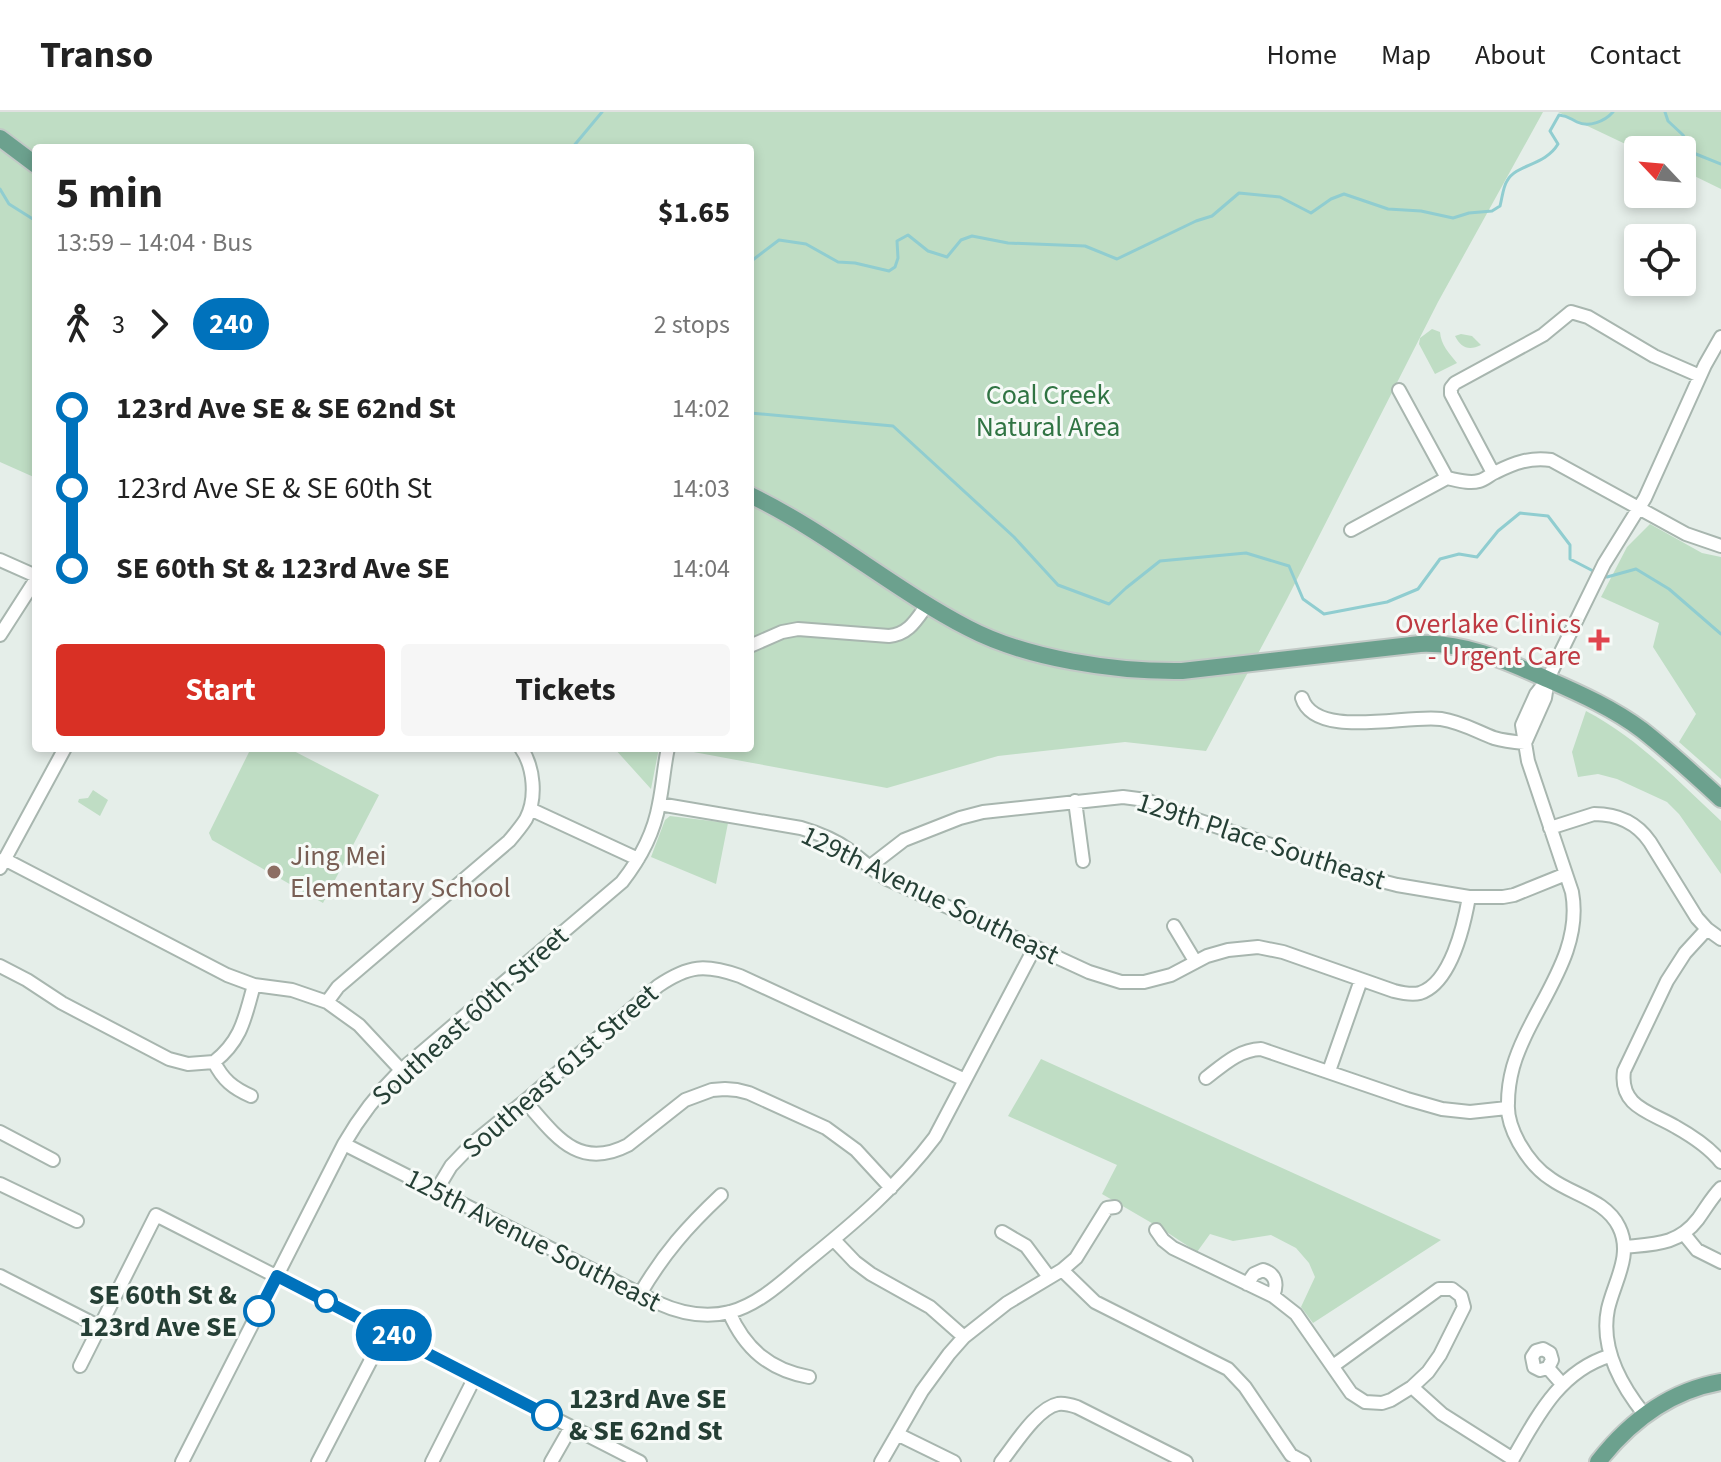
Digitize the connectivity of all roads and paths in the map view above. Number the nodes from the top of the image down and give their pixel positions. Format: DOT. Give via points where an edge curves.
graph roads {
  1 [pos="0,138"];
  2 [pos="32,162"];
  3 [pos="1721,337"];
  4 [pos="1700,376"];
  5 [pos="1399,390"];
  6 [pos="1493,473"];
  7 [pos="1447,478"];
  8 [pos="754,497"];
  9 [pos="1640,508"];
  10 [pos="1351,530"];
  11 [pos="1721,546"];
  12 [pos="0,560"];
  13 [pos="32,576"];
  14 [pos="32,584"];
  15 [pos="927,605"];
  16 [pos="0,635"];
  17 [pos="754,644"];
  18 [pos="1548,679"];
  19 [pos="1302,698"];
  20 [pos="1525,743"];
  21 [pos="63,752"];
  22 [pos="523,752"];
  23 [pos="667,752"];
  24 [pos="1721,799"];
  25 [pos="1075,801"];
  26 [pos="659,804"];
  27 [pos="530,809"];
  28 [pos="1550,828"];
  29 [pos="638,859"];
  30 [pos="1083,861"];
  31 [pos="2,864"];
  32 [pos="869,867"];
  33 [pos="1566,874"];
  34 [pos="1469,897"];
  35 [pos="1174,926"];
  36 [pos="1707,929"];
  37 [pos="1721,939"];
  38 [pos="1035,947"];
  39 [pos="1195,961"];
  40 [pos="0,966"];
  41 [pos="1361,980"];
  42 [pos="254,985"];
  43 [pos="327,1002"];
  44 [pos="214,1062"];
  45 [pos="401,1070"];
  46 [pos="1329,1071"];
  47 [pos="1206,1078"];
  48 [pos="965,1080"];
  49 [pos="251,1096"];
  50 [pos="525,1101"];
  51 [pos="1507,1108"];
  52 [pos="0,1132"];
  53 [pos="344,1144"];
  54 [pos="53,1160"];
  55 [pos="1721,1162"];
  56 [pos="0,1184"];
  57 [pos="891,1188"];
  58 [pos="1721,1188"];
  59 [pos="436,1191"];
  60 [pos="721,1195"];
  61 [pos="1115,1207"];
  62 [pos="77,1221"];
  63 [pos="1156,1230"];
  64 [pos="1002,1232"];
  65 [pos="1684,1234"];
  66 [pos="834,1240"];
  67 [pos="1624,1247"];
  68 [pos="1721,1262"];
  69 [pos="1062,1270"];
  70 [pos="0,1276"];
  71 [pos="277,1276"];
  72 [pos="1049,1277"];
  73 [pos="1247,1284"];
  74 [pos="640,1294"];
  75 [pos="1273,1296"];
  76 [pos="729,1312"];
  77 [pos="100,1327"];
  78 [pos="386,1331"];
  79 [pos="964,1337"];
  80 [pos="1609,1356"];
  81 [pos="80,1366"];
  82 [pos="1333,1366"];
  83 [pos="1548,1368"];
  84 [pos="475,1377"];
  85 [pos="809,1377"];
  86 [pos="1721,1382"];
  87 [pos="1562,1384"];
  88 [pos="1412,1387"];
  89 [pos="1644,1414"];
  90 [pos="571,1427"];
  91 [pos="897,1434"];
  92 [pos="1291,1455"];
  93 [pos="1512,1460"];
  94 [pos="182,1462"];
  95 [pos="318,1462"];
  96 [pos="432,1462"];
  97 [pos="551,1462"];
  98 [pos="640,1462"];
  99 [pos="881,1462"];
  100 [pos="954,1462"];
  101 [pos="1001,1462"];
  102 [pos="1186,1462"];
  103 [pos="1276,1462"];
  104 [pos="1304,1462"];
  105 [pos="1598,1462"];
  1 -- 2 [label="main road"];
  3 -- 4 [label="street"];
  4 -- 6 [label="street" via="1571,312 1543,335 1451,388"];
  4 -- 9 [label="street"];
  5 -- 7 [label="street"];
  6 -- 7 [label="street" via="1478,482"];
  6 -- 9 [label="street" via="1523,460 1551,460"];
  7 -- 10 [label="street"];
  8 -- 15 [label="main road"];
  9 -- 11 [label="street" via="1686,534"];
  9 -- 18 [label="street" via="1604,564"];
  12 -- 13 [label="street"];
  14 -- 16 [label="street"];
  15 -- 17 [label="street" via="897,635 798,629"];
  15 -- 18 [label="main road" via="994,640 1115,668 1182,671 1433,643 1487,654"];
  18 -- 20 [label="street" via="1522,725"];
  18 -- 24 [label="main road" via="1641,729"];
  19 -- 20 [label="street" via="1316,715 1346,723 1441,719 1496,739"];
  20 -- 28 [label="street"];
  21 -- 31 [label="street"];
  22 -- 27 [label="street" via="532,778"];
  23 -- 26 [label="street, Southeast 60th Street"];
  25 -- 30 [label="street"];
  25 -- 32 [label="street, 129th Place Southeast" via="960,818 904,840"];
  25 -- 34 [label="street, 129th Place Southeast" via="1146,800 1376,881"];
  26 -- 29 [label="street, Southeast 60th Street"];
  26 -- 32 [label="street, 129th Avenue Southeast" via="813,831"];
  27 -- 29 [label="street"];
  27 -- 43 [label="street" via="509,841"];
  28 -- 33 [label="street"];
  28 -- 36 [label="street" via="1594,814 1635,826"];
  29 -- 45 [label="street, Southeast 60th Street" via="607,896"];
  31 -- 42 [label="street"];
  32 -- 38 [label="street, 129th Avenue Southeast"];
  33 -- 34 [label="street, 129th Place Southeast" via="1514,895"];
  33 -- 51 [label="street" via="1574,906 1571,939 1517,1056"];
  34 -- 41 [label="street, 129th Avenue Southeast" via="1460,940 1427,989 1402,993"];
  35 -- 39 [label="street"];
  36 -- 37 [label="street"];
  36 -- 55 [label="street" via="1667,981 1623,1081 1634,1104 1685,1133"];
  38 -- 39 [label="street, 129th Avenue Southeast" via="1121,982 1158,980"];
  38 -- 48 [label="street"];
  39 -- 41 [label="street, 129th Avenue Southeast" via="1258,947"];
  40 -- 44 [label="street" via="169,1059"];
  41 -- 46 [label="street"];
  42 -- 43 [label="street"];
  42 -- 44 [label="street" via="240,1034"];
  43 -- 45 [label="street" via="359,1025"];
  44 -- 49 [label="street" via="223,1078"];
  45 -- 53 [label="street, Southeast 60th Street" via="368,1106"];
  46 -- 47 [label="street" via="1261,1049 1229,1060"];
  46 -- 51 [label="street" via="1442,1109"];
  48 -- 50 [label="street, Southeast 61st Street" via="740,976 698,967 658,986"];
  48 -- 57 [label="street" via="935,1137"];
  50 -- 57 [label="street" via="569,1147 595,1153 628,1145 685,1100 712,1090 749,1093 826,1128 856,1150"];
  50 -- 59 [label="street, Southeast 61st Street" via="461,1154"];
  51 -- 67 [label="street" via="1515,1136 1530,1160 1551,1180 1610,1213"];
  52 -- 54 [label="street"];
  53 -- 59 [label="street, 125th Avenue Southeast"];
  53 -- 71 [label="street, Southeast 60th Street"];
  56 -- 62 [label="street"];
  57 -- 66 [label="street"];
  58 -- 65 [label="street"];
  59 -- 74 [label="street, 125th Avenue Southeast"];
  60 -- 74 [label="street" via="674,1242"];
  61 -- 69 [label="street" via="1107,1208 1082,1250"];
  63 -- 73 [label="street" via="1173,1248"];
  64 -- 72 [label="street" via="1026,1246"];
  65 -- 67 [label="street"];
  65 -- 68 [label="street" via="1697,1250"];
  66 -- 76 [label="street" via="773,1290"];
  66 -- 79 [label="street" via="871,1274 930,1307"];
  67 -- 80 [label="street" via="1608,1312"];
  69 -- 72 [label="street"];
  69 -- 92 [label="street" via="1095,1302 1228,1369"];
  70 -- 77 [label="street"];
  71 -- 77 [label="street" via="156,1215"];
  71 -- 78 [label="street"];
  71 -- 94 [label="street, Southeast 60th Street"];
  72 -- 79 [label="street"];
  73 -- 75 [label="street"];
  73 -- 75 [label="street" via="1254,1274 1268,1271 1276,1281"];
  74 -- 76 [label="street, 125th Avenue Southeast" via="672,1310"];
  75 -- 82 [label="street" via="1296,1314"];
  76 -- 85 [label="street" via="740,1335 765,1360"];
  77 -- 81 [label="street"];
  78 -- 84 [label="street"];
  78 -- 95 [label="street"];
  79 -- 91 [label="street" via="932,1375"];
  80 -- 87 [label="street"];
  80 -- 89 [label="street"];
  82 -- 88 [label="street" via="1351,1393 1365,1402 1382,1403"];
  82 -- 88 [label="street" via="1433,1293 1452,1289 1464,1307 1433,1366"];
  83 -- 87 [label="street"];
  84 -- 90 [label="street"];
  84 -- 96 [label="street"];
  86 -- 89 [label="main road" via="1666,1400"];
  87 -- 93 [label="street"];
  88 -- 93 [label="street" via="1442,1414"];
  89 -- 105 [label="main road"];
  90 -- 97 [label="street"];
  90 -- 98 [label="street"];
  91 -- 99 [label="street"];
  91 -- 100 [label="street"];
  92 -- 103 [label="street"];
  92 -- 104 [label="street"];
  101 -- 102 [label="street" via="1042,1412 1057,1404 1077,1407"];
}
